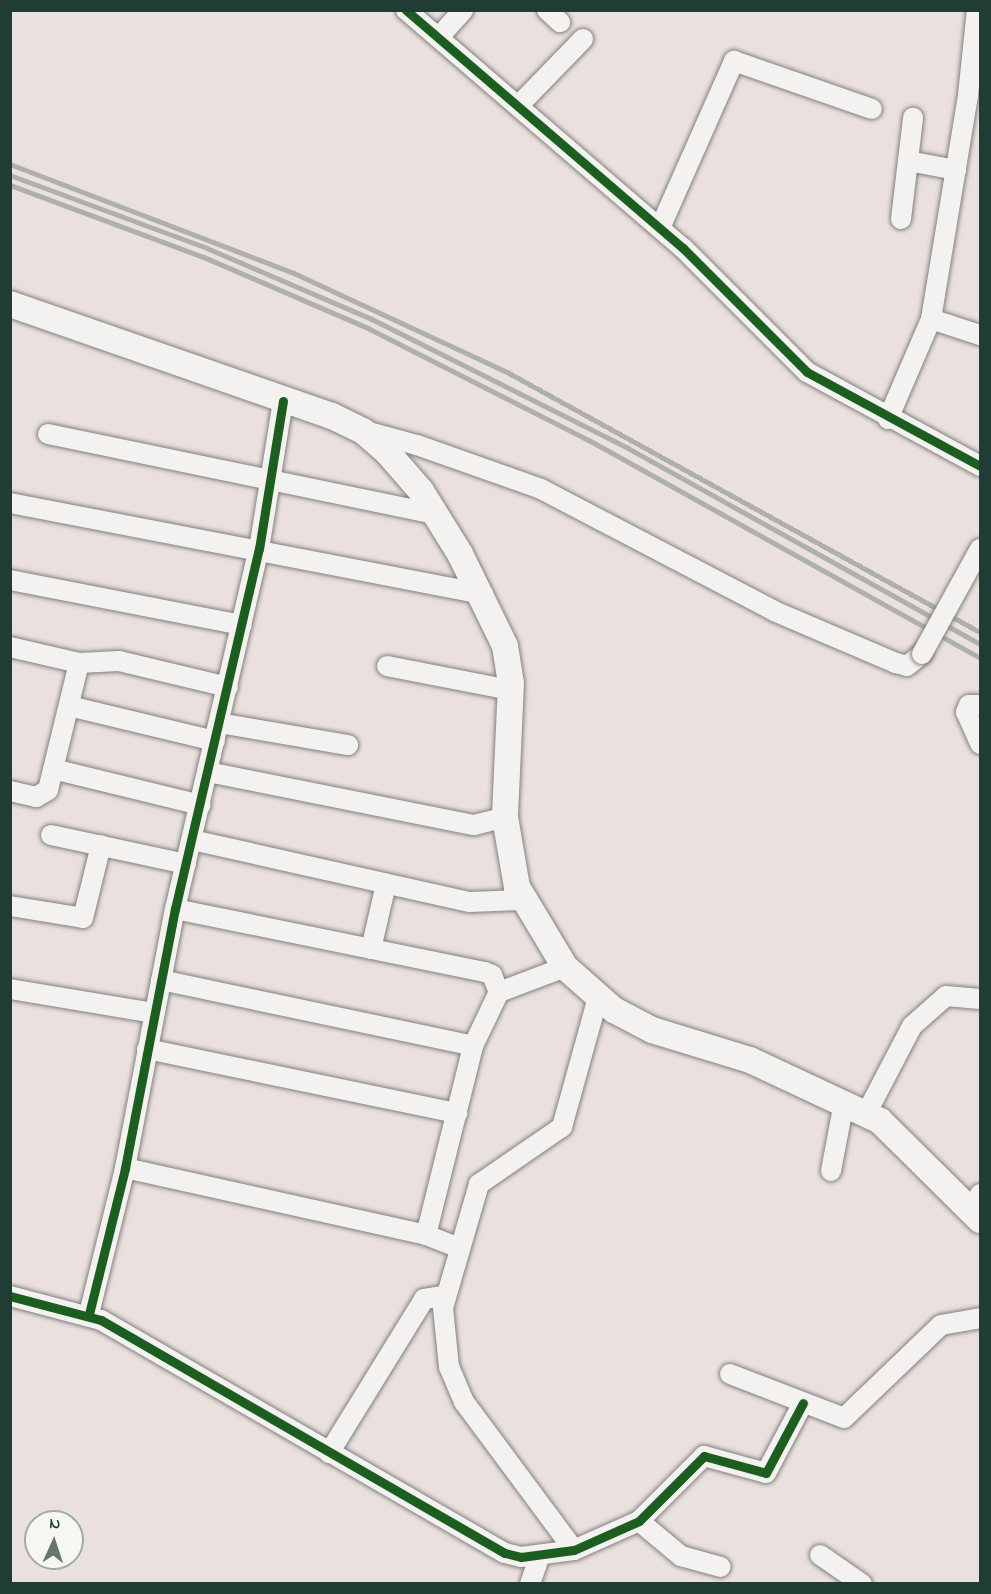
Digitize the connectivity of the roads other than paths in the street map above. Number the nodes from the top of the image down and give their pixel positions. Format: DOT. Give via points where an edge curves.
graph roads {
  1 [pos="406,10"];
  2 [pos="463,10"];
  3 [pos="976,18"];
  4 [pos="439,37"];
  5 [pos="583,39"];
  6 [pos="974,96"];
  7 [pos="519,105"];
  8 [pos="872,109"];
  9 [pos="913,118"];
  10 [pos="908,161"];
  11 [pos="956,170"];
  12 [pos="901,219"];
  13 [pos="660,228"];
  14 [pos="10,304"];
  15 [pos="931,319"];
  16 [pos="981,335"];
  17 [pos="283,401"];
  18 [pos="888,419"];
  19 [pos="363,431"];
  20 [pos="48,434"];
  21 [pos="981,466"];
  22 [pos="270,479"];
  23 [pos="10,503"];
  24 [pos="436,514"];
  25 [pos="259,549"];
  26 [pos="981,549"];
  27 [pos="10,580"];
  28 [pos="483,594"];
  29 [pos="242,625"];
  30 [pos="10,647"];
  31 [pos="79,663"];
  32 [pos="387,666"];
  33 [pos="228,687"];
  34 [pos="511,690"];
  35 [pos="981,705"];
  36 [pos="69,706"];
  37 [pos="217,732"];
  38 [pos="981,744"];
  39 [pos="348,745"];
  40 [pos="53,769"];
  41 [pos="208,772"];
  42 [pos="10,791"];
  43 [pos="201,805"];
  44 [pos="505,817"];
  45 [pos="51,835"];
  46 [pos="192,840"];
  47 [pos="101,845"];
  48 [pos="186,864"];
  49 [pos="386,884"];
  50 [pos="523,900"];
  51 [pos="10,906"];
  52 [pos="176,909"];
  53 [pos="371,949"];
  54 [pos="564,967"];
  55 [pos="161,981"];
  56 [pos="10,989"];
  57 [pos="499,992"];
  58 [pos="598,997"];
  59 [pos="981,999"];
  60 [pos="153,1013"];
  61 [pos="473,1046"];
  62 [pos="147,1049"];
  63 [pos="844,1102"];
  64 [pos="457,1113"];
  65 [pos="866,1114"];
  66 [pos="125,1168"];
  67 [pos="831,1171"];
  68 [pos="978,1208"];
  69 [pos="426,1235"];
  70 [pos="457,1247"];
  71 [pos="10,1296"];
  72 [pos="444,1296"];
  73 [pos="89,1314"];
  74 [pos="981,1318"];
  75 [pos="730,1374"];
  76 [pos="803,1403"];
  77 [pos="329,1453"];
  78 [pos="639,1521"];
  79 [pos="574,1550"];
  80 [pos="820,1555"];
  81 [pos="539,1558"];
  82 [pos="721,1567"];
  83 [pos="530,1584"];
  84 [pos="862,1584"];
  1 -- 4 [label="street"];
  2 -- 4 [label="street"];
  3 -- 6 [label="street"];
  4 -- 7 [label="street"];
  5 -- 7 [label="street"];
  6 -- 11 [label="street"];
  7 -- 13 [label="street"];
  8 -- 13 [label="street" via="734,61"];
  9 -- 10 [label="street"];
  10 -- 11 [label="street"];
  10 -- 12 [label="street"];
  11 -- 15 [label="street"];
  13 -- 18 [label="street" via="807,372"];
  14 -- 17 [label="main road"];
  15 -- 16 [label="street"];
  15 -- 18 [label="street"];
  17 -- 19 [label="main road"];
  17 -- 22 [label="street"];
  18 -- 21 [label="street"];
  19 -- 24 [label="main road" via="388,453"];
  19 -- 26 [label="street, bridge" via="428,448 542,489 774,611 907,666 922,654"];
  20 -- 22 [label="street"];
  22 -- 24 [label="street"];
  22 -- 25 [label="street"];
  23 -- 25 [label="street"];
  24 -- 28 [label="main road"];
  25 -- 28 [label="street"];
  25 -- 29 [label="street"];
  27 -- 29 [label="street"];
  28 -- 34 [label="main road" via="505,646"];
  29 -- 33 [label="street"];
  30 -- 31 [label="street"];
  31 -- 33 [label="street" via="109,659"];
  31 -- 36 [label="street"];
  32 -- 34 [label="street"];
  33 -- 37 [label="street"];
  34 -- 44 [label="main road"];
  35 -- 38 [label="street" via="969,705 966,711"];
  36 -- 37 [label="street"];
  36 -- 40 [label="street"];
  37 -- 39 [label="street"];
  37 -- 41 [label="street"];
  40 -- 42 [label="street" via="44,796"];
  40 -- 43 [label="street"];
  41 -- 43 [label="street"];
  41 -- 44 [label="street" via="474,825"];
  43 -- 46 [label="street"];
  44 -- 50 [label="main road"];
  45 -- 47 [label="street"];
  46 -- 48 [label="street"];
  46 -- 49 [label="street"];
  47 -- 48 [label="street"];
  47 -- 51 [label="street" via="83,918"];
  48 -- 52 [label="street"];
  49 -- 50 [label="street" via="470,902"];
  49 -- 53 [label="street"];
  50 -- 54 [label="main road"];
  52 -- 53 [label="street"];
  52 -- 55 [label="street"];
  53 -- 57 [label="street" via="485,972 492,975"];
  54 -- 57 [label="street"];
  54 -- 58 [label="main road"];
  55 -- 60 [label="street"];
  55 -- 61 [label="street"];
  56 -- 60 [label="street"];
  57 -- 61 [label="street"];
  58 -- 63 [label="main road" via="652,1030 741,1056"];
  58 -- 70 [label="street" via="562,1127 487,1175 476,1191"];
  59 -- 65 [label="street" via="946,996 918,1019 905,1033"];
  60 -- 62 [label="street"];
  61 -- 64 [label="street"];
  62 -- 64 [label="street"];
  62 -- 66 [label="street"];
  63 -- 65 [label="main road"];
  63 -- 67 [label="street"];
  64 -- 69 [label="street"];
  65 -- 68 [label="main road"];
  66 -- 69 [label="street"];
  66 -- 73 [label="street"];
  69 -- 70 [label="street"];
  70 -- 72 [label="street"];
  71 -- 73 [label="street"];
  72 -- 77 [label="street" via="424,1299"];
  72 -- 79 [label="street" via="443,1324 455,1386"];
  73 -- 77 [label="street"];
  74 -- 76 [label="street" via="941,1325 844,1418"];
  75 -- 76 [label="street"];
  76 -- 78 [label="street" via="766,1473 704,1456"];
  77 -- 81 [label="street" via="505,1553"];
  78 -- 79 [label="street"];
  78 -- 82 [label="street" via="681,1556"];
  79 -- 81 [label="street"];
  80 -- 84 [label="street"];
  81 -- 83 [label="street"];
}
